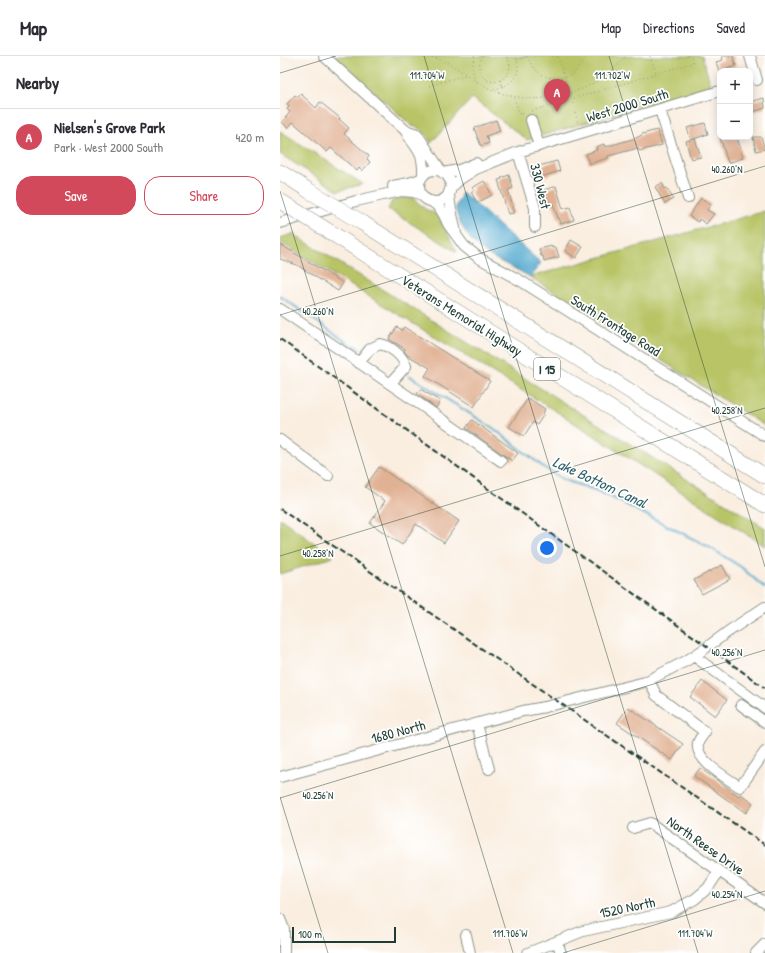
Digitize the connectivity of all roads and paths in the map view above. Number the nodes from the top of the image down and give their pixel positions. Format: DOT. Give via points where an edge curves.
graph roads {
  1 [pos="324,56"];
  2 [pos="424,56"];
  3 [pos="474,56"];
  4 [pos="483,56"];
  5 [pos="506,56"];
  6 [pos="515,56"];
  7 [pos="527,56"];
  8 [pos="552,56"];
  9 [pos="559,56"];
  10 [pos="585,56"];
  11 [pos="626,56"];
  12 [pos="650,56"];
  13 [pos="691,56"];
  14 [pos="750,56"];
  15 [pos="517,60"];
  16 [pos="466,74"];
  17 [pos="656,74"];
  18 [pos="565,77"];
  19 [pos="475,80"];
  20 [pos="500,80"];
  21 [pos="757,80"];
  22 [pos="429,86"];
  23 [pos="502,87"];
  24 [pos="493,90"];
  25 [pos="717,92"];
  26 [pos="570,94"];
  27 [pos="514,97"];
  28 [pos="572,99"];
  29 [pos="573,104"];
  30 [pos="660,110"];
  31 [pos="575,113"];
  32 [pos="531,120"];
  33 [pos="578,123"];
  34 [pos="405,130"];
  35 [pos="539,146"];
  36 [pos="518,152"];
  37 [pos="280,172"];
  38 [pos="442,172"];
  39 [pos="422,178"];
  40 [pos="450,191"];
  41 [pos="422,195"];
  42 [pos="688,198"];
  43 [pos="280,201"];
  44 [pos="356,201"];
  45 [pos="431,201"];
  46 [pos="280,223"];
  47 [pos="535,227"];
  48 [pos="456,234"];
  49 [pos="280,309"];
  50 [pos="359,363"];
  51 [pos="390,384"];
  52 [pos="765,436"];
  53 [pos="280,440"];
  54 [pos="500,461"];
  55 [pos="328,476"];
  56 [pos="765,476"];
  57 [pos="765,505"];
  58 [pos="765,607"];
  59 [pos="694,656"];
  60 [pos="649,680"];
  61 [pos="742,705"];
  62 [pos="765,708"];
  63 [pos="765,722"];
  64 [pos="476,724"];
  65 [pos="765,752"];
  66 [pos="489,770"];
  67 [pos="280,777"];
  68 [pos="633,828"];
  69 [pos="719,871"];
  70 [pos="765,903"];
  71 [pos="280,919"];
  72 [pos="466,934"];
  73 [pos="557,941"];
  74 [pos="765,944"];
  75 [pos="284,953"];
  76 [pos="470,953"];
  77 [pos="528,953"];
  78 [pos="561,953"];
  79 [pos="756,953"];
  1 -- 34 [label="street"];
  2 -- 16 [label="path" via="444,60"];
  3 -- 19 [label="path" via="472,69"];
  4 -- 20 [label="path" via="479,67 482,76 491,81"];
  5 -- 20 [label="path" via="510,62 509,72"];
  6 -- 15 [label="path"];
  7 -- 15 [label="path"];
  7 -- 18 [label="path" via="530,64 541,75 554,79"];
  8 -- 9 [label="path"];
  9 -- 18 [label="path"];
  10 -- 18 [label="path" via="580,66"];
  11 -- 26 [label="path" via="598,80"];
  12 -- 17 [label="path"];
  13 -- 17 [label="path" via="692,63"];
  14 -- 21 [label="street"];
  15 -- 23 [label="path" via="518,70 514,80"];
  16 -- 19 [label="path"];
  16 -- 22 [label="path"];
  17 -- 28 [label="path"];
  18 -- 26 [label="path"];
  19 -- 24 [label="path"];
  20 -- 23 [label="path"];
  23 -- 24 [label="path"];
  24 -- 27 [label="path"];
  25 -- 30 [label="street, West 2000 South"];
  26 -- 27 [label="path" via="546,98"];
  26 -- 28 [label="path"];
  27 -- 28 [label="path" via="520,115"];
  28 -- 29 [label="path"];
  30 -- 35 [label="street, West 2000 South"];
  30 -- 42 [label="street"];
  31 -- 33 [label="path"];
  32 -- 35 [label="street"];
  34 -- 38 [label="street" via="417,134"];
  34 -- 39 [label="street" via="422,154"];
  35 -- 36 [label="street, West 2000 South"];
  36 -- 38 [label="street, West 2000 South" via="507,152 488,157 465,168"];
  36 -- 40 [label="street, West 2000 South" via="476,169 460,179"];
  36 -- 47 [label="street, 330 West" via="535,208"];
  37 -- 56 [label="highway, Veterans Memorial Highway / I 15, bridge"];
  38 -- 39 [label="street" via="431,171"];
  38 -- 40 [label="street" via="449,180"];
  39 -- 41 [label="street"];
  39 -- 44 [label="street" via="382,189"];
  40 -- 45 [label="street" via="442,200"];
  40 -- 48 [label="street, South Frontage Road" via="450,210"];
  41 -- 44 [label="street" via="401,191"];
  41 -- 45 [label="street"];
  43 -- 57 [label="highway, Veterans Memorial Highway / I 15, bridge"];
  44 -- 46 [label="street"];
  45 -- 48 [label="street, South Frontage Road" via="439,207"];
  48 -- 52 [label="street, South Frontage Road" via="464,246 479,258 521,281"];
  49 -- 50 [label="street"];
  50 -- 51 [label="street"];
  50 -- 51 [label="street" via="373,347 385,345 402,357 406,366"];
  51 -- 54 [label="street"];
  53 -- 55 [label="street"];
  58 -- 59 [label="street, 1680 North"];
  59 -- 60 [label="street, 1680 North"];
  59 -- 62 [label="street"];
  60 -- 64 [label="street, 1680 North" via="537,705"];
  60 -- 65 [label="street" via="656,695 705,732 698,742 698,750 705,762 740,787"];
  61 -- 63 [label="street"];
  64 -- 66 [label="street"];
  64 -- 67 [label="street, 1680 North"];
  68 -- 69 [label="street, North Reese Drive" via="650,823"];
  69 -- 70 [label="street, North Reese Drive"];
  69 -- 73 [label="street, 1520 North" via="708,888 695,899 671,912 583,931"];
  71 -- 75 [label="street" via="284,929"];
  72 -- 76 [label="street"];
  73 -- 77 [label="street, 1520 North"];
  73 -- 78 [label="street"];
  74 -- 79 [label="street"];
}
